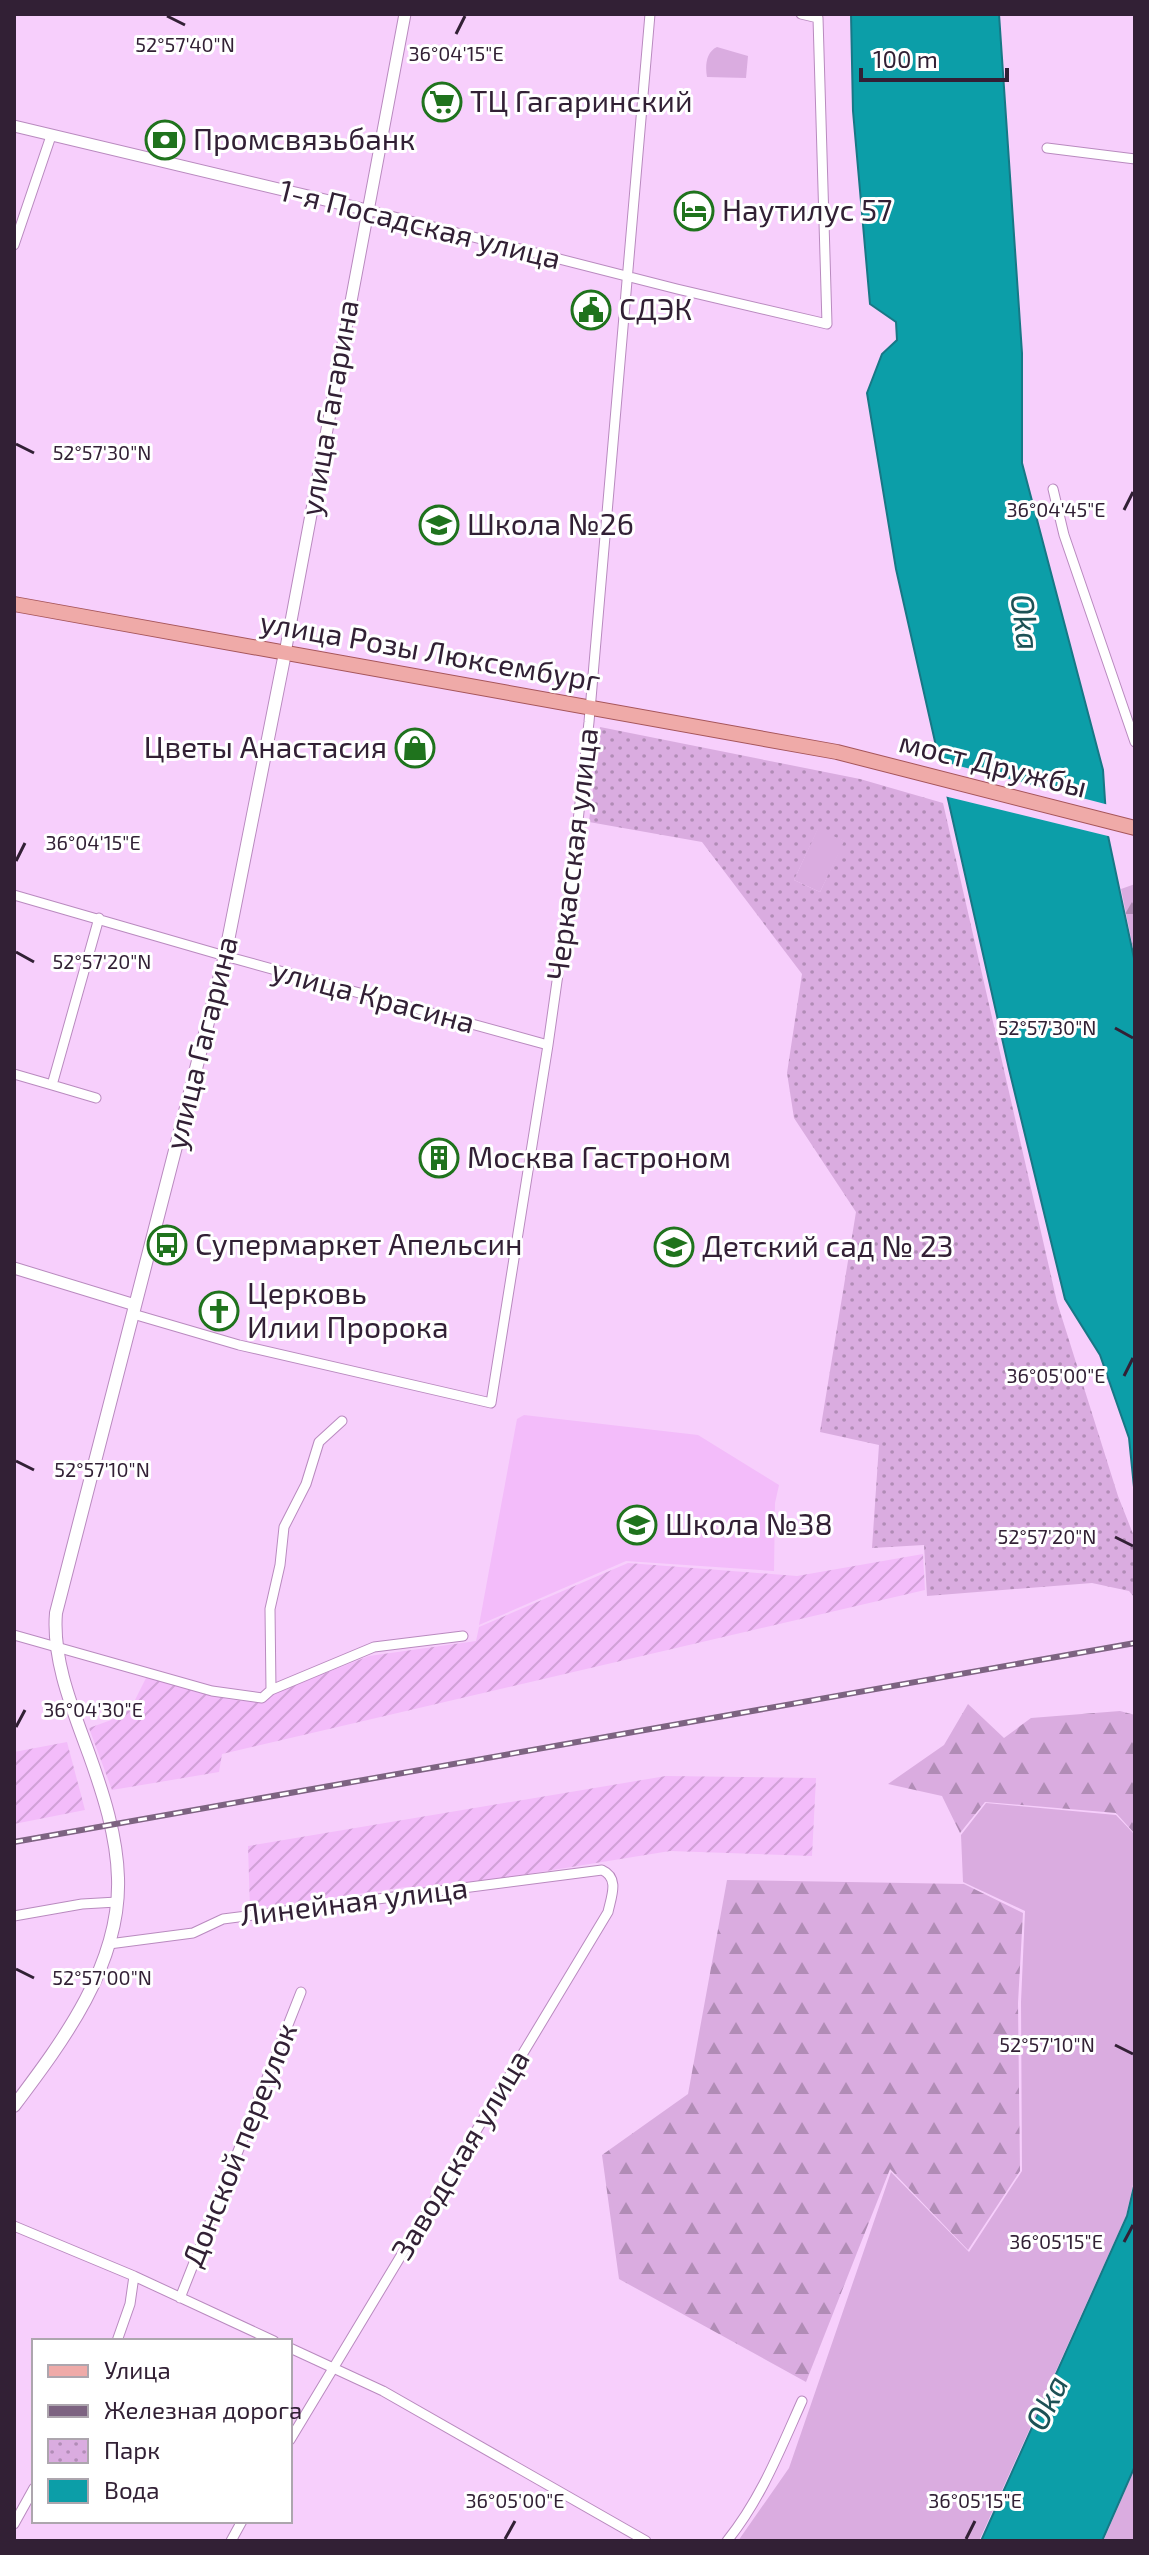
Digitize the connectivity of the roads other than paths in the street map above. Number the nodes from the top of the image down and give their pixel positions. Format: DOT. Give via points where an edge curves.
graph roads {
  1 [pos="405,14"];
  2 [pos="650,14"];
  3 [pos="801,14"];
  4 [pos="14,126"];
  5 [pos="51,136"];
  6 [pos="1047,148"];
  7 [pos="1135,159"];
  8 [pos="367,210"];
  9 [pos="14,245"];
  10 [pos="628,276"];
  11 [pos="1053,489"];
  12 [pos="14,604"];
  13 [pos="285,653"];
  14 [pos="590,707"];
  15 [pos="1135,742"];
  16 [pos="837,752"];
  17 [pos="1135,828"];
  18 [pos="14,895"];
  19 [pos="99,918"];
  20 [pos="225,956"];
  21 [pos="548,1045"];
  22 [pos="14,1074"];
  23 [pos="52,1085"];
  24 [pos="96,1098"];
  25 [pos="14,1268"];
  26 [pos="134,1310"];
  27 [pos="342,1421"];
  28 [pos="14,1635"];
  29 [pos="463,1636"];
  30 [pos="56,1647"];
  31 [pos="271,1690"];
  32 [pos="602,1870"];
  33 [pos="117,1902"];
  34 [pos="14,1916"];
  35 [pos="109,1944"];
  36 [pos="301,1992"];
  37 [pos="14,2106"];
  38 [pos="14,2226"];
  39 [pos="134,2276"];
  40 [pos="180,2298"];
  41 [pos="118,2339"];
  42 [pos="270,2339"];
  43 [pos="292,2349"];
  44 [pos="332,2368"];
  45 [pos="802,2401"];
  46 [pos="292,2437"];
  47 [pos="32,2492"];
  48 [pos="241,2523"];
  49 [pos="14,2524"];
  50 [pos="231,2541"];
  51 [pos="646,2541"];
  52 [pos="727,2541"];
  1 -- 8 [label="street, улица Гагарина"];
  2 -- 10 [label="street, Черкасская улица"];
  3 -- 10 [label="street, 1-я Посадская улица" via="818,18 827,324"];
  4 -- 5 [label="street, 1-я Посадская улица"];
  5 -- 8 [label="street, 1-я Посадская улица"];
  5 -- 9 [label="street"];
  6 -- 7 [label="street"];
  8 -- 10 [label="street, 1-я Посадская улица"];
  8 -- 13 [label="street, улица Гагарина"];
  10 -- 14 [label="street, Черкасская улица"];
  11 -- 15 [label="street"];
  12 -- 13 [label="main road, улица Розы Люксембург"];
  13 -- 14 [label="main road, улица Розы Люксембург"];
  13 -- 20 [label="main road, улица Гагарина"];
  14 -- 16 [label="main road, улица Розы Люксембург"];
  14 -- 21 [label="street, Черкасская улица"];
  16 -- 17 [label="main road, мост Дружбы"];
  18 -- 19 [label="street, улица Красина"];
  19 -- 20 [label="street, улица Красина"];
  19 -- 23 [label="street"];
  20 -- 21 [label="street, улица Красина"];
  20 -- 26 [label="main road, улица Гагарина"];
  21 -- 26 [label="street, Черкасская улица" via="491,1403 239,1345"];
  22 -- 23 [label="street"];
  23 -- 24 [label="street"];
  25 -- 26 [label="street"];
  26 -- 30 [label="main road, улица Гагарина" via="56,1613"];
  27 -- 31 [label="street" via="319,1442 284,1527 270,1609"];
  28 -- 30 [label="street"];
  29 -- 31 [label="street" via="374,1647"];
  30 -- 31 [label="street" via="240,1697 262,1698"];
  30 -- 33 [label="main road, улица Гагарина" via="113,1836"];
  32 -- 35 [label="street, Линейная улица" via="223,1919 193,1933"];
  32 -- 44 [label="street, Заводская улица" via="613,1880 608,1912"];
  33 -- 34 [label="street"];
  33 -- 35 [label="main road, улица Гагарина"];
  35 -- 37 [label="main road, улица Гагарина" via="55,2052"];
  36 -- 40 [label="street, Донской переулок"];
  38 -- 39 [label="street"];
  39 -- 40 [label="street"];
  39 -- 41 [label="street, Донской переулок"];
  40 -- 42 [label="street"];
  43 -- 44 [label="street"];
  44 -- 46 [label="street, Заводская улица"];
  44 -- 51 [label="street" via="383,2391"];
  45 -- 52 [label="street" via="769,2475"];
  47 -- 49 [label="street"];
  48 -- 50 [label="street"];
}
